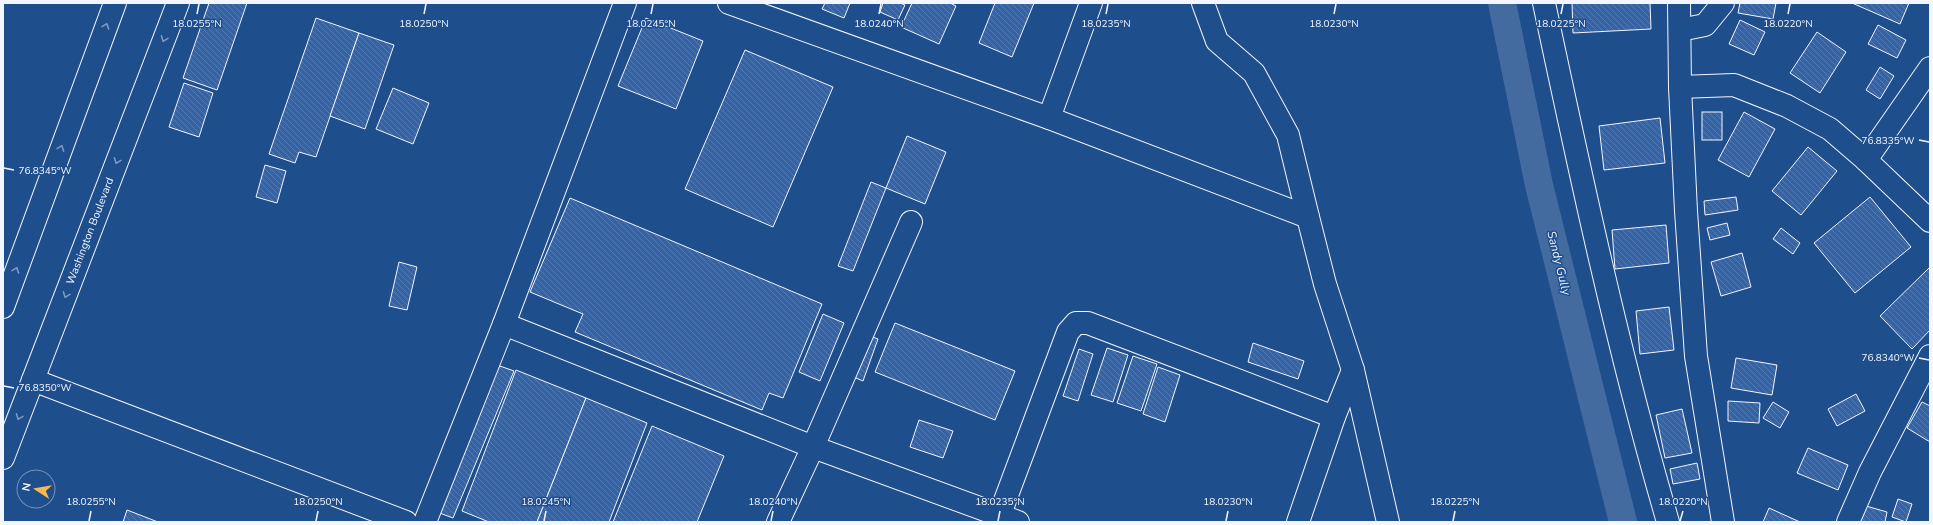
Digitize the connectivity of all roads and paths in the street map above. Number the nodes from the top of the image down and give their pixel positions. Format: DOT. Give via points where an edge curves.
graph roads {
  1 [pos="115,3"];
  2 [pos="178,3"];
  3 [pos="625,3"];
  4 [pos="729,3"];
  5 [pos="1091,3"];
  6 [pos="1203,3"];
  7 [pos="1544,3"];
  8 [pos="1679,3"];
  9 [pos="1723,3"];
  10 [pos="1680,30"];
  11 [pos="1930,68"];
  12 [pos="1680,88"];
  13 [pos="1049,118"];
  14 [pos="1866,160"];
  15 [pos="1308,217"];
  16 [pos="1930,221"];
  17 [pos="911,222"];
  18 [pos="3,306"];
  19 [pos="504,324"];
  20 [pos="1929,360"];
  21 [pos="1353,370"];
  22 [pos="33,380"];
  23 [pos="1334,417"];
  24 [pos="813,447"];
  25 [pos="3,458"];
  26 [pos="1005,520"];
  27 [pos="406,522"];
  28 [pos="426,522"];
  29 [pos="778,522"];
  30 [pos="1298,522"];
  31 [pos="1388,522"];
  32 [pos="1668,522"];
  33 [pos="1723,522"];
  34 [pos="1848,522"];
  18 -- 1 [label="main road, one-way"];
  2 -- 22 [label="main road, Washington Boulevard, one-way"];
  3 -- 19 [label="main road"];
  4 -- 13 [label="main road"];
  5 -- 13 [label="main road"];
  6 -- 15 [label="main road" via="1217,41 1254,73 1288,135"];
  7 -- 32 [label="main road" via="1590,218 1645,444"];
  8 -- 10 [label="main road"];
  9 -- 10 [label="main road" via="1705,25"];
  10 -- 12 [label="main road"];
  11 -- 14 [label="main road"];
  12 -- 14 [label="main road" via="1734,85 1787,106 1830,129"];
  12 -- 33 [label="main road" via="1696,356"];
  13 -- 15 [label="main road"];
  14 -- 16 [label="main road"];
  15 -- 21 [label="main road" via="1325,284"];
  17 -- 24 [label="main road"];
  19 -- 24 [label="main road"];
  19 -- 28 [label="main road"];
  20 -- 34 [label="main road" via="1870,472"];
  21 -- 23 [label="main road"];
  21 -- 31 [label="main road"];
  22 -- 25 [label="main road, Washington Boulevard, one-way"];
  22 -- 27 [label="main road"];
  23 -- 26 [label="main road" via="1088,323 1076,323 1068,332"];
  23 -- 30 [label="main road"];
  24 -- 26 [label="main road"];
  24 -- 29 [label="main road"];
}
